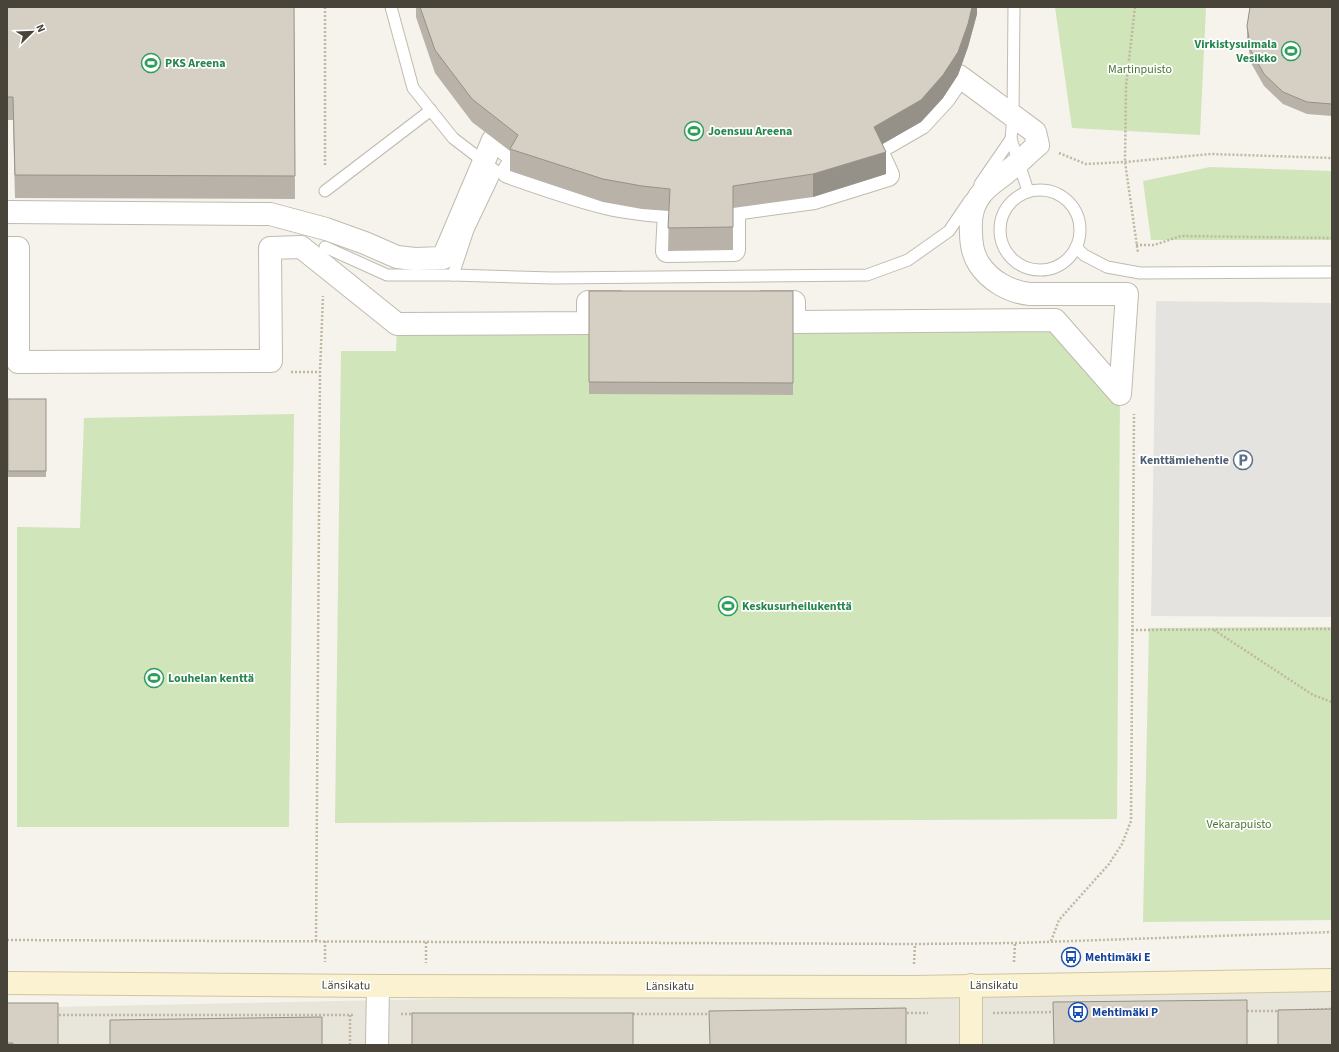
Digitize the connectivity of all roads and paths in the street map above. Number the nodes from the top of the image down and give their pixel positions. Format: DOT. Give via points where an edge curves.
graph roads {
  1 [pos="325,7"];
  2 [pos="391,7"];
  3 [pos="1014,7"];
  4 [pos="1135,7"];
  5 [pos="431,110"];
  6 [pos="1013,116"];
  7 [pos="1011,139"];
  8 [pos="1038,144"];
  9 [pos="1332,158"];
  10 [pos="484,162"];
  11 [pos="1018,162"];
  12 [pos="1125,162"];
  13 [pos="325,191"];
  14 [pos="1028,192"];
  15 [pos="7,212"];
  16 [pos="1332,238"];
  17 [pos="1136,245"];
  18 [pos="1076,247"];
  19 [pos="7,248"];
  20 [pos="325,256"];
  21 [pos="1332,272"];
  22 [pos="1140,273"];
  23 [pos="453,275"];
  24 [pos="636,302"];
  25 [pos="747,302"];
  26 [pos="1134,408"];
  27 [pos="1332,629"];
  28 [pos="1132,630"];
  29 [pos="1214,630"];
  30 [pos="1332,702"];
  31 [pos="1332,932"];
  32 [pos="7,940"];
  33 [pos="316,941"];
  34 [pos="1051,941"];
  35 [pos="1332,980"];
  36 [pos="7,983"];
  37 [pos="972,985"];
  38 [pos="378,986"];
  39 [pos="1332,1009"];
  40 [pos="1287,1010"];
  41 [pos="1302,1010"];
  42 [pos="1243,1011"];
  43 [pos="987,1012"];
  44 [pos="1057,1012"];
  45 [pos="897,1013"];
  46 [pos="913,1013"];
  47 [pos="378,1014"];
  48 [pos="420,1014"];
  49 [pos="626,1014"];
  50 [pos="714,1014"];
  51 [pos="55,1015"];
  52 [pos="350,1015"];
  53 [pos="350,1045"];
  54 [pos="377,1045"];
  55 [pos="971,1045"];
  1 -- 13 [label="path"];
  2 -- 5 [label="lane" via="413,88"];
  3 -- 6 [label="lane"];
  4 -- 12 [label="path" via="1126,86"];
  5 -- 10 [label="lane" via="453,138"];
  5 -- 13 [label="lane"];
  6 -- 7 [label="lane"];
  6 -- 8 [label="street" via="1035,132"];
  6 -- 10 [label="street" via="959,76 944,98 921,123 876,149 888,175 814,198 734,209 734,250 667,252 669,212 603,203 508,172 517,158 493,140"];
  7 -- 11 [label="lane"];
  7 -- 23 [label="lane" via="949,231 908,260 867,275 553,278"];
  8 -- 11 [label="street"];
  8 -- 12 [label="path" via="1086,164"];
  9 -- 12 [label="path" via="1211,154"];
  10 -- 15 [label="street" via="443,258 397,257 326,229 270,214"];
  10 -- 23 [label="lane" via="496,172 468,230"];
  11 -- 14 [label="lane"];
  11 -- 25 [label="street" via="988,186 973,207 970,218 971,241 978,264 999,283 1020,293 1127,294 1120,394 1055,320 794,322 794,302"];
  12 -- 17 [label="path"];
  14 -- 18 [label="lane" via="1042,189 1057,193 1068,201 1079,220 1080,234"];
  14 -- 18 [label="lane" via="1010,203 1002,217 1000,231 1005,249 1014,260 1027,268 1041,270 1058,266"];
  16 -- 17 [label="path" via="1181,236 1154,245"];
  17 -- 22 [label="path"];
  18 -- 22 [label="lane" via="1084,255 1107,267"];
  19 -- 20 [label="street" via="18,248 18,362 271,361 270,248 301,247"];
  20 -- 23 [label="lane" via="387,275"];
  20 -- 24 [label="street" via="397,324 588,323 588,302"];
  20 -- 33 [label="path" via="320,372"];
  21 -- 22 [label="lane"];
  26 -- 28 [label="path"];
  27 -- 29 [label="path"];
  28 -- 29 [label="path"];
  28 -- 34 [label="path" via="1131,821 1122,844 1109,864 1059,920"];
  29 -- 30 [label="path" via="1313,695"];
  31 -- 34 [label="path"];
  32 -- 33 [label="path"];
  33 -- 34 [label="path" via="907,944"];
  35 -- 37 [label="street, Länsikatu"];
  36 -- 38 [label="street, Länsikatu"];
  37 -- 38 [label="street, Länsikatu"];
  37 -- 55 [label="street"];
  38 -- 47 [label="street"];
  39 -- 41 [label="path"];
  40 -- 42 [label="path"];
  43 -- 44 [label="path"];
  45 -- 46 [label="path"];
  47 -- 48 [label="path"];
  47 -- 52 [label="path"];
  47 -- 54 [label="street"];
  49 -- 50 [label="path"];
  51 -- 52 [label="path"];
  52 -- 53 [label="path"];
}
